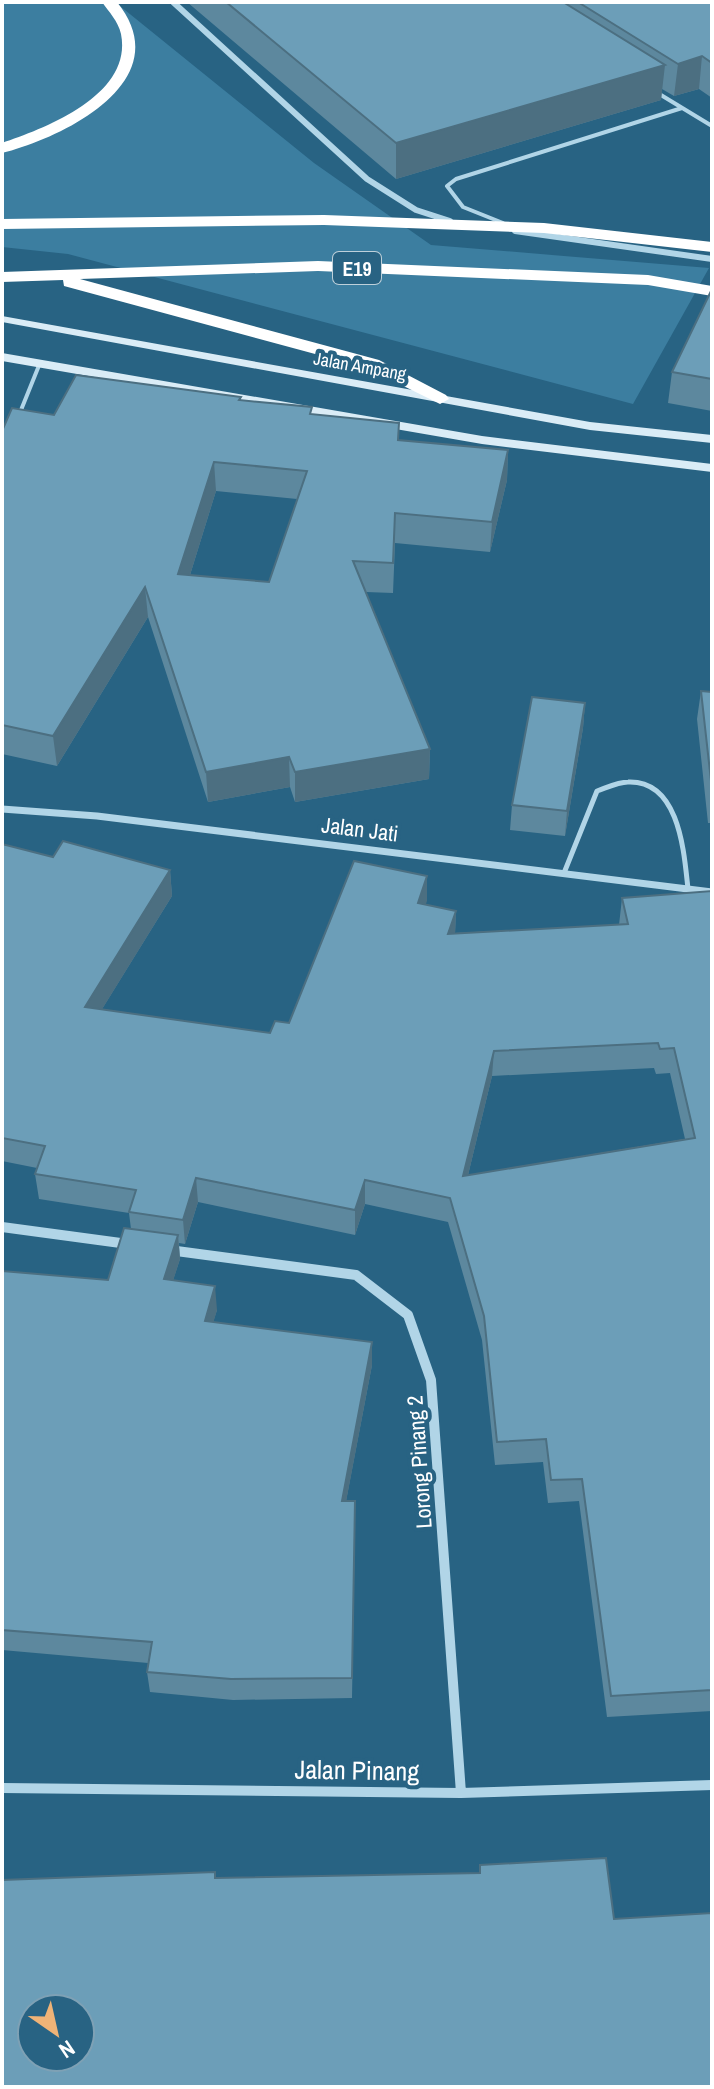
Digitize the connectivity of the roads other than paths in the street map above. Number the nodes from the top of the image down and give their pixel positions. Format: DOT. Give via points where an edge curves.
graph roads {
  1 [pos="109,2"];
  2 [pos="173,2"];
  3 [pos="654,90"];
  4 [pos="682,108"];
  5 [pos="712,126"];
  6 [pos="2,148"];
  7 [pos="2,224"];
  8 [pos="533,233"];
  9 [pos="712,247"];
  10 [pos="712,259"];
  11 [pos="2,264"];
  12 [pos="2,277"];
  13 [pos="712,291"];
  14 [pos="2,319"];
  15 [pos="2,357"];
  16 [pos="40,363"];
  17 [pos="440,399"];
  18 [pos="18,417"];
  19 [pos="712,439"];
  20 [pos="712,468"];
  21 [pos="2,809"];
  22 [pos="564,873"];
  23 [pos="688,889"];
  24 [pos="712,892"];
  25 [pos="2,1227"];
  26 [pos="140,1246"];
  27 [pos="156,1248"];
  28 [pos="712,1785"];
  29 [pos="2,1788"];
  30 [pos="461,1793"];
  1 -- 6 [label="highway" via="130,39 128,62 112,88 74,119"];
  2 -- 8 [label="street" via="394,199 425,216"];
  3 -- 4 [label="lane"];
  4 -- 5 [label="lane"];
  4 -- 8 [label="lane" via="447,186 453,202 472,213"];
  7 -- 9 [label="highway, E19" via="324,220 544,228"];
  8 -- 10 [label="street"];
  11 -- 17 [label="highway" via="373,364"];
  12 -- 13 [label="highway, E19" via="318,266 648,280"];
  14 -- 17 [label="main road, Jalan Ampang"];
  15 -- 16 [label="main road"];
  16 -- 18 [label="lane"];
  16 -- 20 [label="main road" via="482,440"];
  17 -- 19 [label="main road, Jalan Ampang" via="590,426"];
  21 -- 22 [label="street, Jalan Jati"];
  22 -- 23 [label="street, Jalan Jati"];
  22 -- 23 [label="lane" via="597,791 628,782 650,787 674,813"];
  23 -- 24 [label="street, Jalan Jati"];
  25 -- 26 [label="street"];
  27 -- 30 [label="street, Lorong Pinang 2" via="356,1275 408,1315 431,1380"];
  28 -- 30 [label="street, Jalan Pinang"];
  29 -- 30 [label="street, Jalan Pinang"];
}
